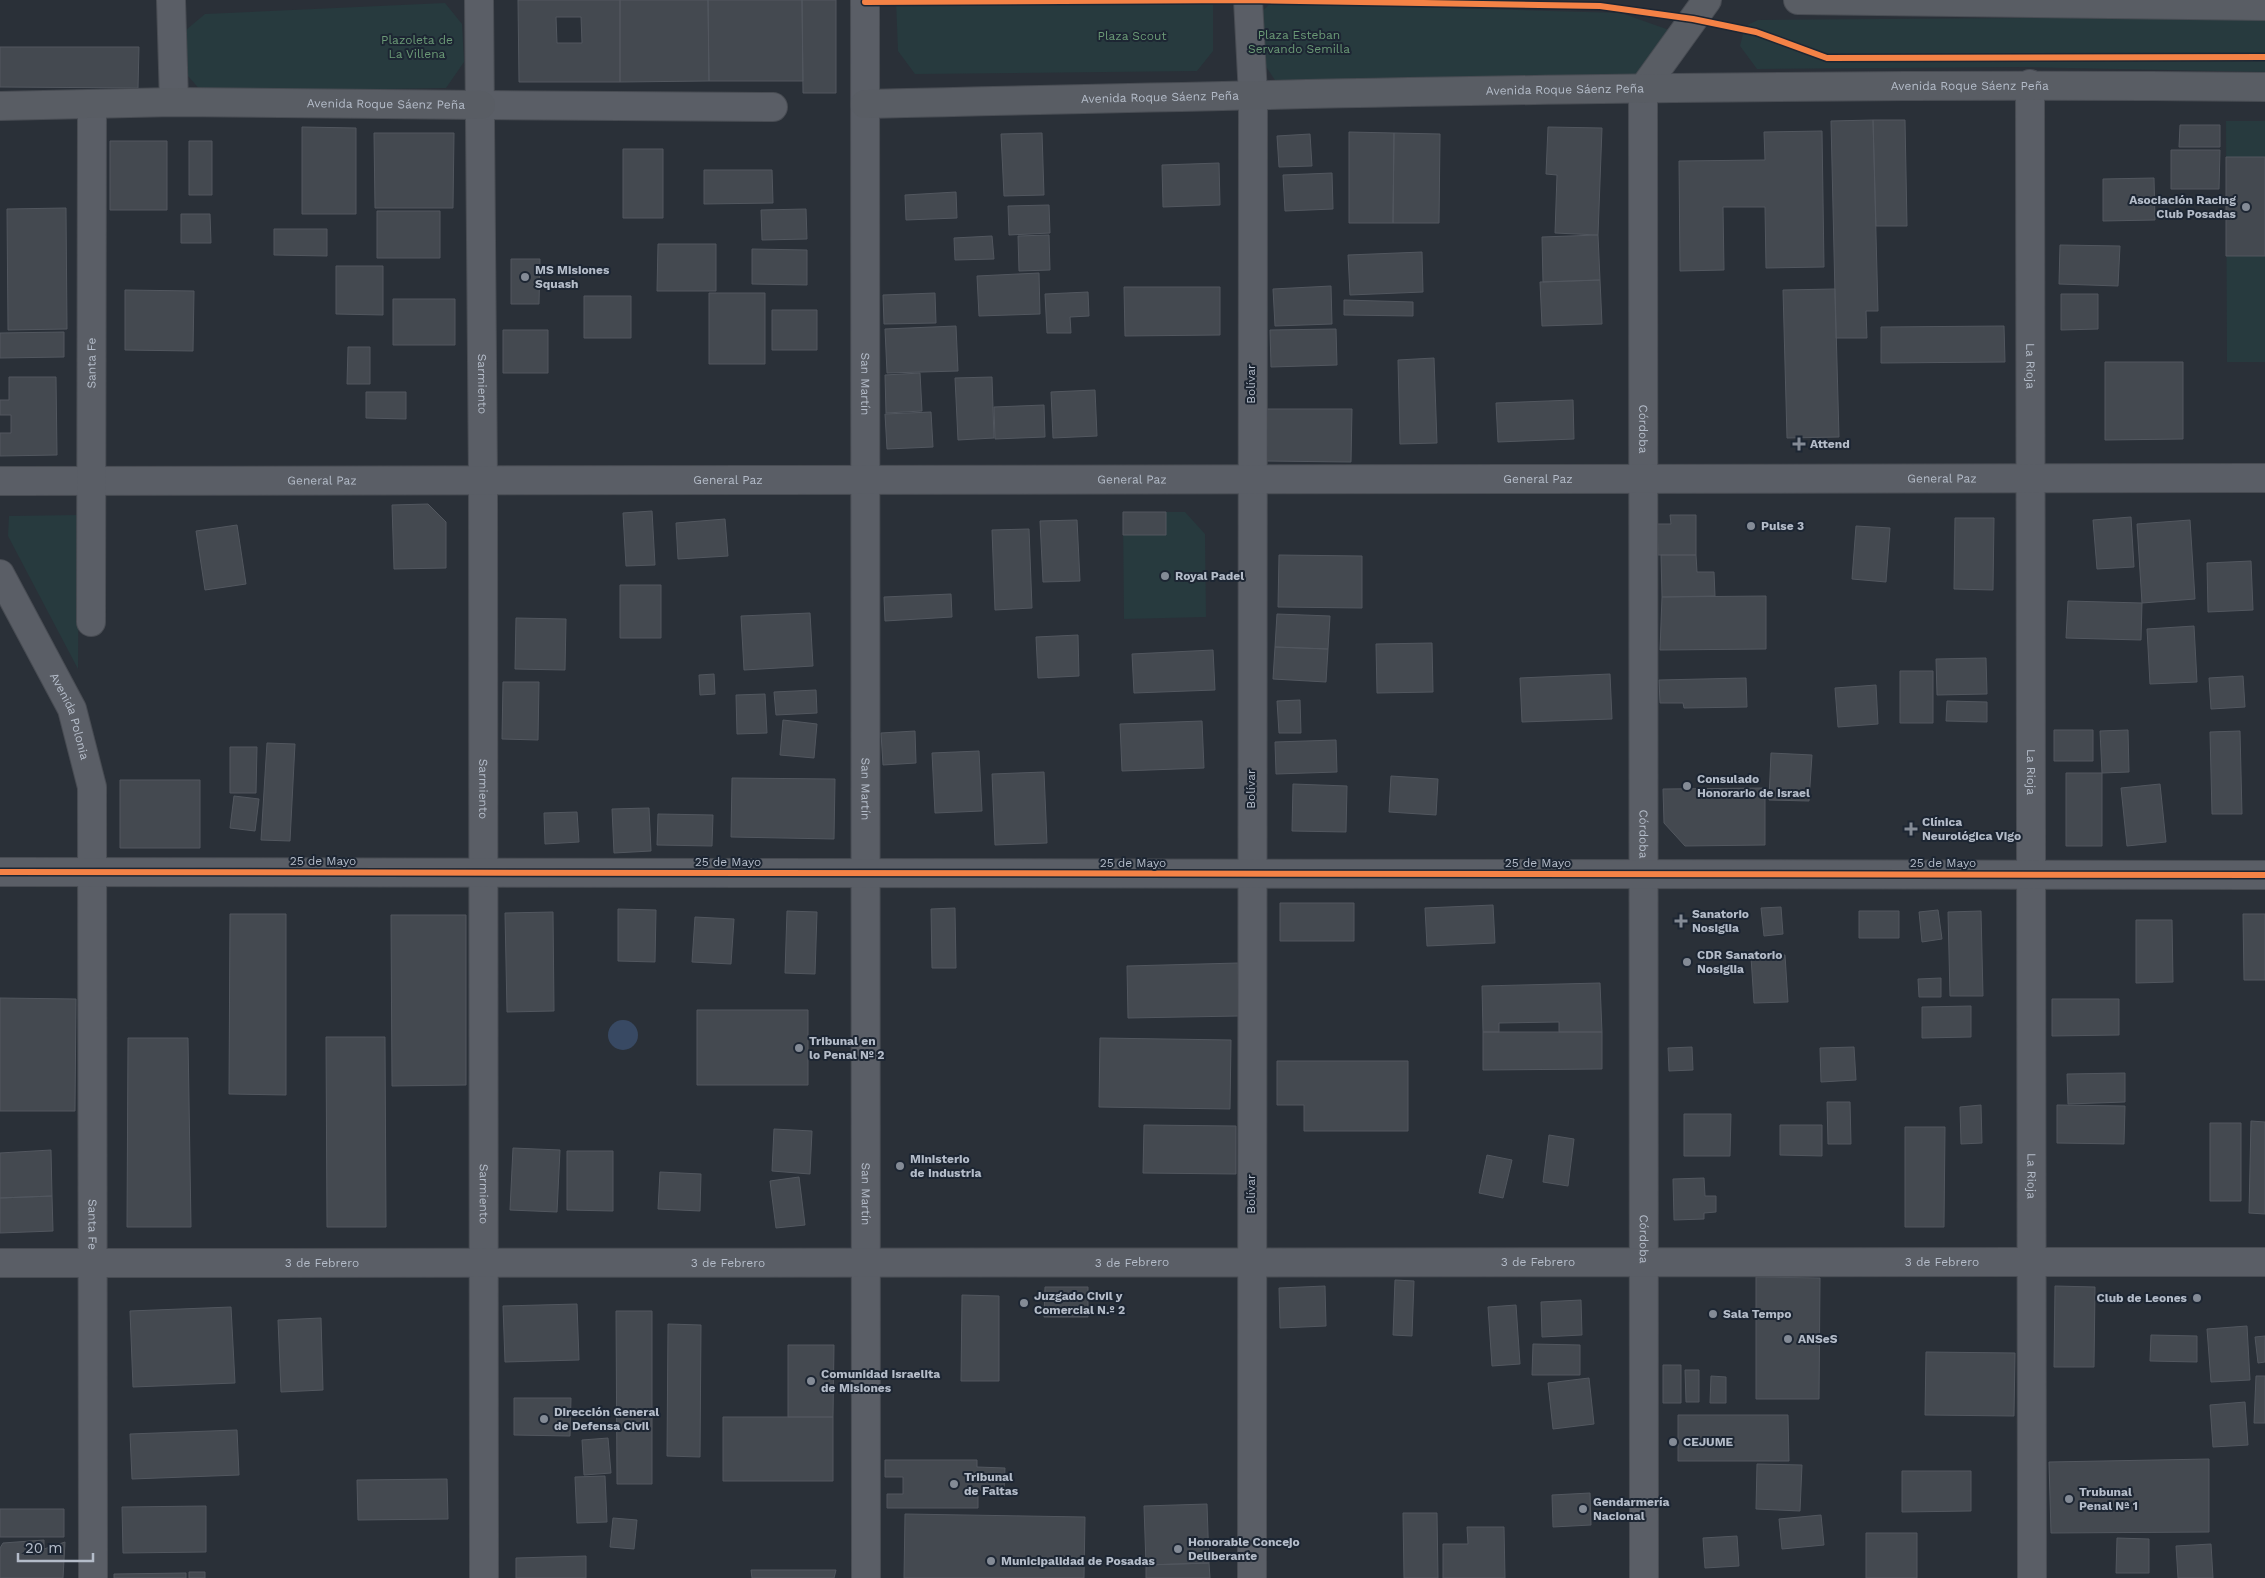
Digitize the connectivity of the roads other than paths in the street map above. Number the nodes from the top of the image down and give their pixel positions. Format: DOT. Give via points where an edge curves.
graph roads {
  1 [pos="171,0"];
  2 [pos="479,0"];
  3 [pos="865,0"];
  4 [pos="1248,0"];
  5 [pos="1707,0"];
  6 [pos="1798,0"];
  7 [pos="2265,6"];
  8 [pos="2030,84"];
  9 [pos="2265,87"];
  10 [pos="1643,89"];
  11 [pos="1253,95"];
  12 [pos="174,102"];
  13 [pos="92,104"];
  14 [pos="865,104"];
  15 [pos="481,105"];
  16 [pos="0,106"];
  17 [pos="773,108"];
  18 [pos="2032,478"];
  19 [pos="2265,478"];
  20 [pos="1644,479"];
  21 [pos="866,480"];
  22 [pos="1251,480"];
  23 [pos="93,481"];
  24 [pos="484,481"];
  25 [pos="0,482"];
  26 [pos="0,574"];
  27 [pos="91,622"];
  28 [pos="0,872"];
  29 [pos="93,872"];
  30 [pos="484,874"];
  31 [pos="866,874"];
  32 [pos="1251,874"];
  33 [pos="1644,874"];
  34 [pos="2032,875"];
  35 [pos="2265,875"];
  36 [pos="1251,1262"];
  37 [pos="1644,1262"];
  38 [pos="2032,1262"];
  39 [pos="2265,1262"];
  40 [pos="0,1263"];
  41 [pos="93,1263"];
  42 [pos="484,1263"];
  43 [pos="867,1263"];
  44 [pos="93,1578"];
  45 [pos="484,1578"];
  46 [pos="866,1578"];
  47 [pos="1252,1578"];
  48 [pos="1644,1578"];
  49 [pos="2032,1578"];
  1 -- 12 [label="street"];
  2 -- 15 [label="street, Sarmiento"];
  3 -- 14 [label="street, San Martín"];
  4 -- 11 [label="street, Bolívar"];
  5 -- 10 [label="main road"];
  6 -- 7 [label="main road"];
  8 -- 9 [label="main road, Avenida Roque Sáenz Peña"];
  8 -- 10 [label="main road, Avenida Roque Sáenz Peña"];
  8 -- 18 [label="street, La Rioja"];
  10 -- 11 [label="main road, Avenida Roque Sáenz Peña"];
  10 -- 20 [label="street, Córdoba"];
  11 -- 14 [label="main road, Avenida Roque Sáenz Peña"];
  11 -- 22 [label="street, Bolívar"];
  12 -- 13 [label="main road, Avenida Roque Sáenz Peña"];
  12 -- 15 [label="main road, Avenida Roque Sáenz Peña"];
  13 -- 16 [label="main road, Avenida Roque Sáenz Peña"];
  13 -- 23 [label="street, Santa Fe"];
  14 -- 21 [label="street, San Martín"];
  15 -- 17 [label="street, Avenida Roque Sáenz Peña"];
  15 -- 24 [label="street, Sarmiento"];
  18 -- 19 [label="street, General Paz"];
  18 -- 20 [label="street, General Paz"];
  18 -- 34 [label="street, La Rioja"];
  20 -- 22 [label="street, General Paz"];
  20 -- 33 [label="street, Córdoba"];
  21 -- 22 [label="street, General Paz"];
  21 -- 24 [label="street, General Paz"];
  21 -- 31 [label="street, San Martín"];
  22 -- 32 [label="street, Bolívar"];
  23 -- 24 [label="street, General Paz"];
  23 -- 25 [label="street, General Paz"];
  23 -- 27 [label="street, Santa Fe"];
  24 -- 30 [label="street, Sarmiento"];
  26 -- 29 [label="street, Avenida Polonia" via="72,709 92,787"];
  28 -- 29 [label="street, 25 de Mayo"];
  29 -- 30 [label="street, 25 de Mayo"];
  29 -- 41 [label="street, Santa Fe"];
  30 -- 31 [label="street, 25 de Mayo"];
  30 -- 42 [label="street, Sarmiento"];
  31 -- 32 [label="street, 25 de Mayo"];
  31 -- 43 [label="street, San Martín"];
  32 -- 33 [label="street, 25 de Mayo"];
  32 -- 36 [label="street, Bolívar"];
  33 -- 34 [label="street, 25 de Mayo"];
  33 -- 37 [label="street, Córdoba"];
  34 -- 35 [label="street, 25 de Mayo"];
  34 -- 38 [label="street, La Rioja"];
  36 -- 37 [label="street, 3 de Febrero"];
  36 -- 43 [label="street, 3 de Febrero"];
  36 -- 47 [label="street, Bolívar"];
  37 -- 38 [label="street, 3 de Febrero"];
  37 -- 48 [label="street, Córdoba"];
  38 -- 39 [label="street, 3 de Febrero"];
  38 -- 49 [label="street, La Rioja"];
  40 -- 41 [label="street, 3 de Febrero"];
  41 -- 42 [label="street, 3 de Febrero"];
  41 -- 44 [label="street, Santa Fe"];
  42 -- 43 [label="street, 3 de Febrero"];
  42 -- 45 [label="street, Sarmiento"];
  43 -- 46 [label="street, San Martín"];
}
